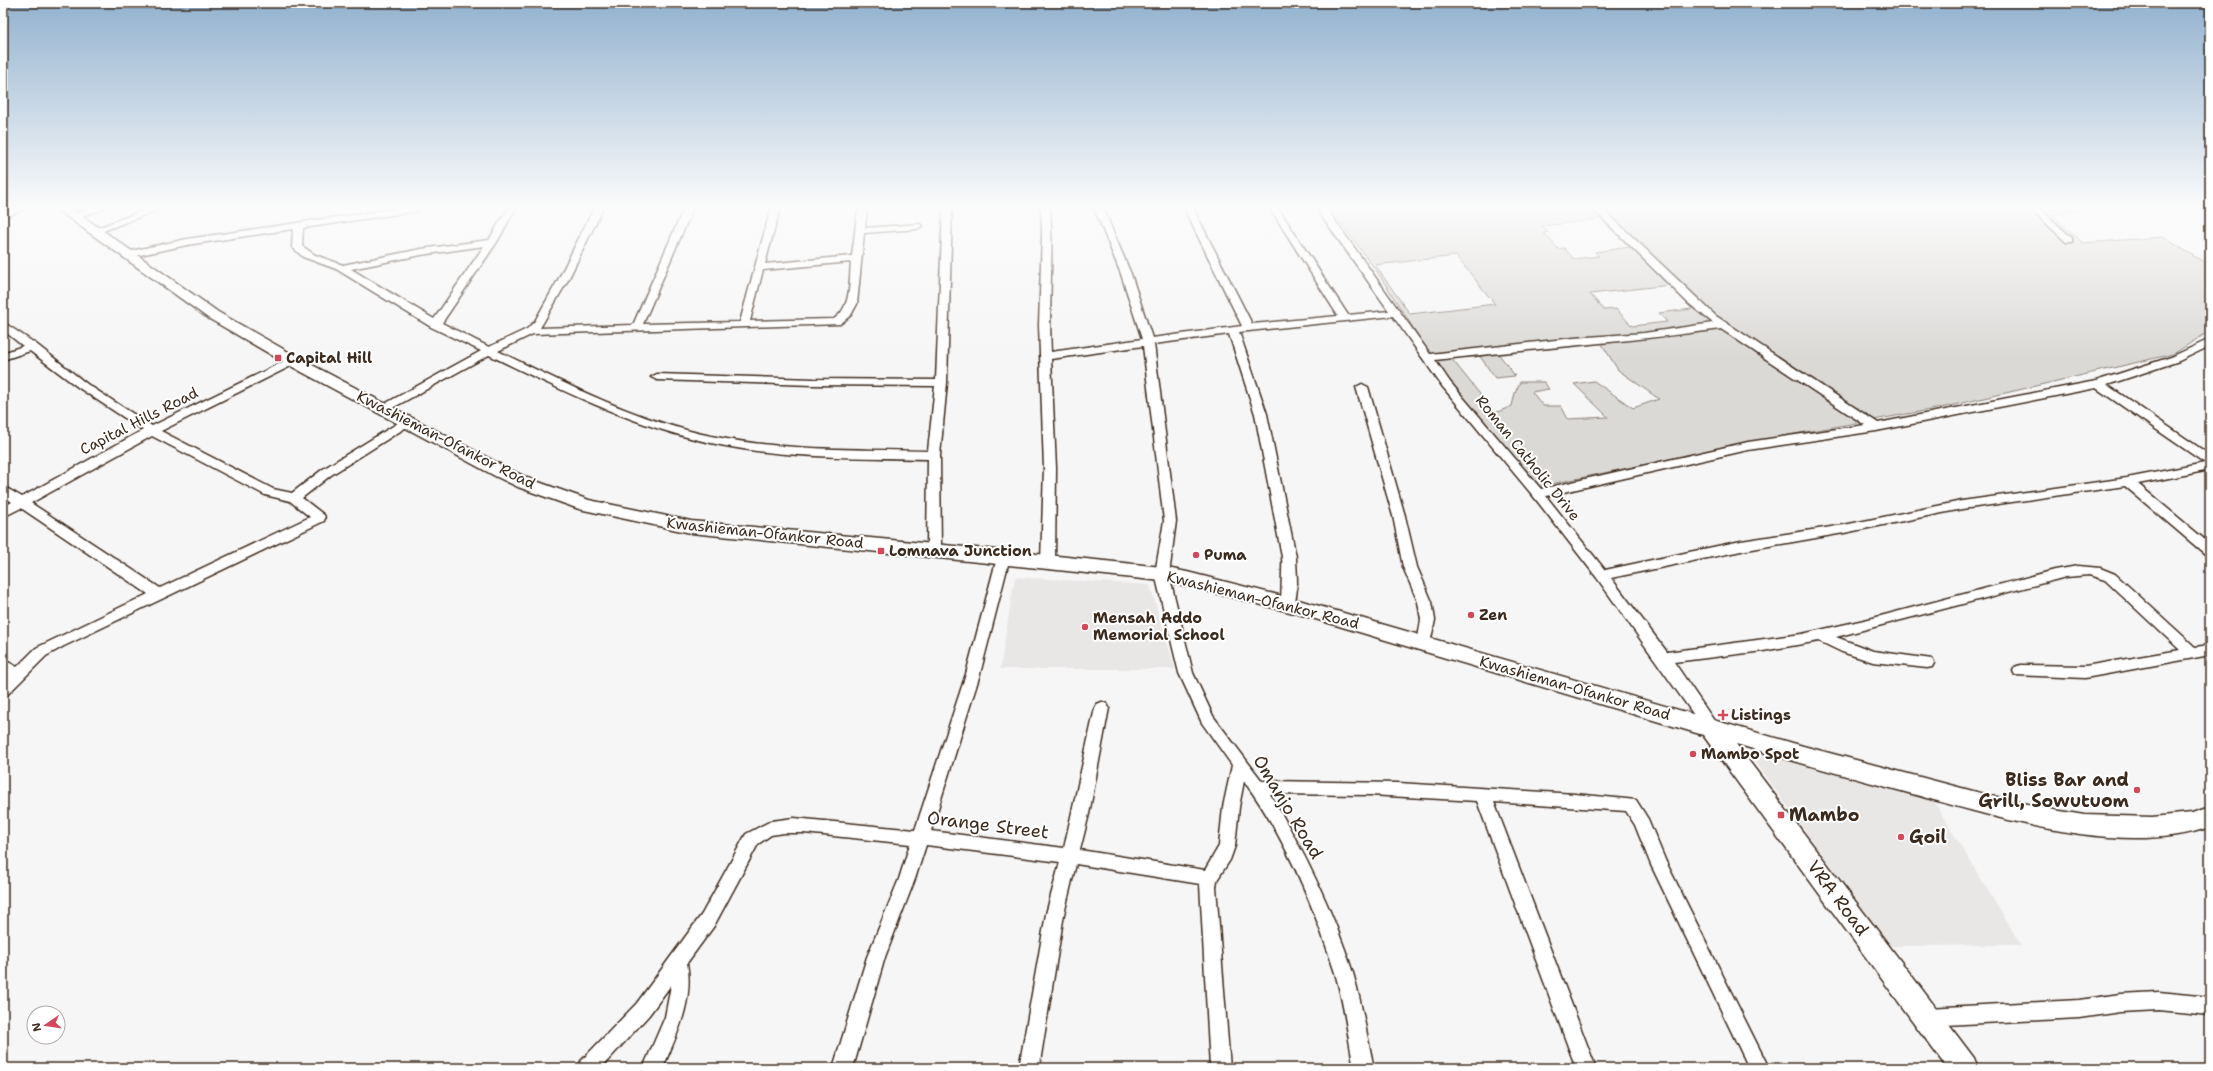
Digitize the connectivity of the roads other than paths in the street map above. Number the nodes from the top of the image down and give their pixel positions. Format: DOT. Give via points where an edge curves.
graph roads {
  1 [pos="130,258"];
  2 [pos="313,258"];
  3 [pos="391,258"];
  4 [pos="481,258"];
  5 [pos="574,258"];
  6 [pos="667,258"];
  7 [pos="761,258"];
  8 [pos="946,258"];
  9 [pos="1046,258"];
  10 [pos="1119,258"];
  11 [pos="1213,258"];
  12 [pos="1306,258"];
  13 [pos="1357,258"];
  14 [pos="1648,258"];
  15 [pos="856,259"];
  16 [pos="341,268"];
  17 [pos="758,268"];
  18 [pos="1396,313"];
  19 [pos="1345,319"];
  20 [pos="744,324"];
  21 [pos="3,325"];
  22 [pos="435,325"];
  23 [pos="1723,325"];
  24 [pos="637,327"];
  25 [pos="1248,328"];
  26 [pos="1233,330"];
  27 [pos="531,331"];
  28 [pos="1148,342"];
  29 [pos="2208,345"];
  30 [pos="32,346"];
  31 [pos="489,351"];
  32 [pos="1046,356"];
  33 [pos="3,357"];
  34 [pos="1427,358"];
  35 [pos="293,361"];
  36 [pos="657,376"];
  37 [pos="941,383"];
  38 [pos="2098,384"];
  39 [pos="1362,387"];
  40 [pos="383,409"];
  41 [pos="407,423"];
  42 [pos="1876,427"];
  43 [pos="152,431"];
  44 [pos="934,455"];
  45 [pos="2210,461"];
  46 [pos="2210,466"];
  47 [pos="2127,482"];
  48 [pos="3,490"];
  49 [pos="1538,494"];
  50 [pos="294,498"];
  51 [pos="20,502"];
  52 [pos="3,513"];
  53 [pos="934,550"];
  54 [pos="2210,551"];
  55 [pos="1003,557"];
  56 [pos="1048,562"];
  57 [pos="1162,574"];
  58 [pos="1602,576"];
  59 [pos="159,594"];
  60 [pos="1287,604"];
  61 [pos="1822,636"];
  62 [pos="1424,644"];
  63 [pos="2210,650"];
  64 [pos="2193,654"];
  65 [pos="1663,658"];
  66 [pos="1927,663"];
  67 [pos="3,664"];
  68 [pos="2020,671"];
  69 [pos="18,676"];
  70 [pos="3,690"];
  71 [pos="1102,708"];
  72 [pos="1711,728"];
  73 [pos="1240,764"];
  74 [pos="1258,788"];
  75 [pos="1482,795"];
  76 [pos="2210,817"];
  77 [pos="920,836"];
  78 [pos="1070,855"];
  79 [pos="1209,878"];
  80 [pos="678,963"];
  81 [pos="2210,1006"];
  82 [pos="1926,1017"];
  83 [pos="588,1068"];
  84 [pos="653,1068"];
  85 [pos="843,1068"];
  86 [pos="1029,1068"];
  87 [pos="1220,1068"];
  88 [pos="1364,1068"];
  89 [pos="1586,1068"];
  90 [pos="1759,1068"];
  91 [pos="1964,1068"];
  1 -- 35 [label="main road, Kwashieman-Ofankor Road" via="213,316"];
  2 -- 16 [label="street"];
  3 -- 16 [label="street"];
  4 -- 22 [label="street"];
  5 -- 27 [label="street"];
  6 -- 24 [label="street"];
  7 -- 17 [label="street"];
  8 -- 37 [label="street"];
  9 -- 32 [label="street" via="1044,325"];
  10 -- 28 [label="street"];
  11 -- 25 [label="street"];
  12 -- 19 [label="street"];
  13 -- 18 [label="street, Roman Catholic Drive"];
  14 -- 23 [label="street" via="1691,300"];
  15 -- 17 [label="street"];
  15 -- 20 [label="street" via="854,301 842,319 826,323"];
  16 -- 22 [label="street"];
  17 -- 20 [label="street"];
  18 -- 19 [label="street"];
  18 -- 34 [label="street, Roman Catholic Drive"];
  19 -- 25 [label="street"];
  20 -- 24 [label="street"];
  21 -- 30 [label="street"];
  22 -- 31 [label="street"];
  23 -- 34 [label="street" via="1652,335"];
  23 -- 42 [label="street"];
  24 -- 27 [label="street"];
  25 -- 26 [label="street"];
  26 -- 28 [label="street"];
  26 -- 60 [label="street" via="1261,414 1288,557 1290,581"];
  27 -- 31 [label="street"];
  28 -- 32 [label="street"];
  28 -- 57 [label="street" via="1170,521"];
  29 -- 38 [label="street" via="2175,359"];
  30 -- 33 [label="street"];
  30 -- 43 [label="street" via="97,396"];
  31 -- 40 [label="street"];
  31 -- 44 [label="street" via="622,411 712,440 788,450"];
  32 -- 56 [label="street" via="1050,468"];
  34 -- 49 [label="street, Roman Catholic Drive"];
  35 -- 40 [label="main road, Kwashieman-Ofankor Road"];
  35 -- 43 [label="street, Capital Hills Road"];
  36 -- 37 [label="street" via="814,382"];
  37 -- 44 [label="street"];
  38 -- 42 [label="street"];
  38 -- 45 [label="street"];
  39 -- 62 [label="street" via="1399,516 1410,567 1425,602 1428,620"];
  40 -- 41 [label="main road, Kwashieman-Ofankor Road"];
  41 -- 50 [label="street" via="327,472"];
  41 -- 53 [label="main road, Kwashieman-Ofankor Road" via="524,483 586,505 691,527"];
  42 -- 49 [label="street" via="1748,446"];
  43 -- 50 [label="street" via="269,492"];
  43 -- 51 [label="street, Capital Hills Road"];
  44 -- 53 [label="street"];
  46 -- 47 [label="street"];
  47 -- 54 [label="street" via="2158,505"];
  47 -- 58 [label="street" via="1962,505 1844,529 1741,546"];
  48 -- 51 [label="street"];
  49 -- 58 [label="street, Roman Catholic Drive"];
  50 -- 59 [label="street" via="319,518"];
  51 -- 52 [label="street, Capital Hills Road"];
  51 -- 59 [label="street"];
  53 -- 55 [label="main road, Kwashieman-Ofankor Road"];
  55 -- 56 [label="main road, Kwashieman-Ofankor Road"];
  55 -- 77 [label="street" via="973,674"];
  56 -- 57 [label="main road, Kwashieman-Ofankor Road"];
  57 -- 60 [label="main road, Kwashieman-Ofankor Road"];
  57 -- 73 [label="street, Omanjo Road" via="1178,646 1196,699 1207,719"];
  58 -- 65 [label="street, Roman Catholic Drive"];
  59 -- 69 [label="street" via="49,647"];
  60 -- 62 [label="main road, Kwashieman-Ofankor Road"];
  61 -- 64 [label="street" via="2010,586 2088,570 2110,577"];
  61 -- 65 [label="street"];
  61 -- 66 [label="street" via="1851,651 1872,657"];
  62 -- 72 [label="main road, Kwashieman-Ofankor Road"];
  63 -- 64 [label="street"];
  64 -- 68 [label="street" via="2098,671"];
  65 -- 72 [label="street, Roman Catholic Drive"];
  67 -- 69 [label="street"];
  69 -- 70 [label="street"];
  71 -- 78 [label="street"];
  72 -- 76 [label="main road, Kwashieman-Ofankor Road" via="1895,780 2054,820 2084,825 2152,827 2192,823"];
  72 -- 82 [label="main road, VRA Road"];
  73 -- 74 [label="street, Omanjo Road"];
  73 -- 79 [label="street" via="1231,807 1227,846"];
  74 -- 75 [label="street" via="1324,786"];
  74 -- 88 [label="street, Omanjo Road" via="1303,866 1332,936 1344,974"];
  75 -- 89 [label="street"];
  75 -- 90 [label="street" via="1586,800 1630,805"];
  77 -- 78 [label="street, Orange Street"];
  77 -- 80 [label="street, Orange Street" via="787,826 774,827 762,832 747,846 722,898"];
  77 -- 85 [label="street" via="907,879 876,957"];
  78 -- 79 [label="street, Orange Street"];
  78 -- 86 [label="street" via="1056,914"];
  79 -- 87 [label="street" via="1211,949"];
  80 -- 83 [label="street" via="643,1009"];
  80 -- 84 [label="street" via="681,975 680,1000"];
  81 -- 82 [label="street" via="2143,1002 2079,1010"];
  82 -- 91 [label="main road, VRA Road"];
}
